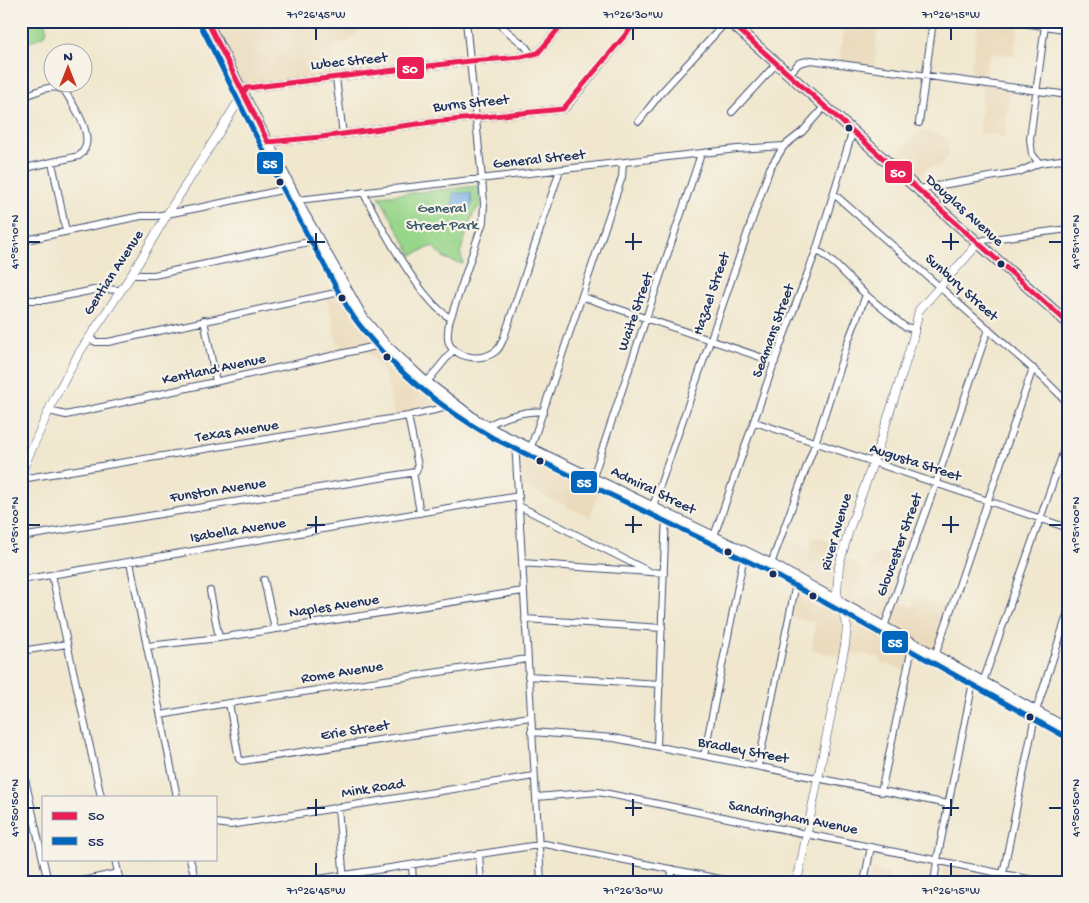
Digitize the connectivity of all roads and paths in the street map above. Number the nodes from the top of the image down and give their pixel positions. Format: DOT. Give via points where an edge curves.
graph roads {
  1 [pos="207,21"];
  2 [pos="466,21"];
  3 [pos="495,21"];
  4 [pos="565,21"];
  5 [pos="637,21"];
  6 [pos="728,21"];
  7 [pos="933,21"];
  8 [pos="1020,21"];
  9 [pos="1045,25"];
  10 [pos="1068,28"];
  11 [pos="531,54"];
  12 [pos="470,61"];
  13 [pos="777,63"];
  14 [pos="789,74"];
  15 [pos="926,75"];
  16 [pos="336,78"];
  17 [pos="1036,91"];
  18 [pos="243,94"];
  19 [pos="1068,95"];
  20 [pos="21,98"];
  21 [pos="824,108"];
  22 [pos="732,112"];
  23 [pos="476,117"];
  24 [pos="639,121"];
  25 [pos="919,124"];
  26 [pos="852,133"];
  27 [pos="343,135"];
  28 [pos="268,142"];
  29 [pos="784,146"];
  30 [pos="701,154"];
  31 [pos="1068,159"];
  32 [pos="52,162"];
  33 [pos="623,163"];
  34 [pos="1039,163"];
  35 [pos="21,169"];
  36 [pos="560,170"];
  37 [pos="482,179"];
  38 [pos="291,188"];
  39 [pos="916,189"];
  40 [pos="364,192"];
  41 [pos="834,194"];
  42 [pos="298,200"];
  43 [pos="168,213"];
  44 [pos="1068,229"];
  45 [pos="66,232"];
  46 [pos="318,240"];
  47 [pos="21,241"];
  48 [pos="978,244"];
  49 [pos="816,251"];
  50 [pos="132,274"];
  51 [pos="940,286"];
  52 [pos="347,289"];
  53 [pos="121,290"];
  54 [pos="866,295"];
  55 [pos="583,297"];
  56 [pos="21,300"];
  57 [pos="450,318"];
  58 [pos="647,319"];
  59 [pos="204,320"];
  60 [pos="1068,323"];
  61 [pos="916,328"];
  62 [pos="988,329"];
  63 [pos="89,338"];
  64 [pos="710,340"];
  65 [pos="385,344"];
  66 [pos="454,349"];
  67 [pos="775,362"];
  68 [pos="1033,368"];
  69 [pos="216,382"];
  70 [pos="427,382"];
  71 [pos="1068,403"];
  72 [pos="457,405"];
  73 [pos="49,411"];
  74 [pos="544,412"];
  75 [pos="408,416"];
  76 [pos="755,422"];
  77 [pos="488,426"];
  78 [pos="1068,439"];
  79 [pos="516,441"];
  80 [pos="815,444"];
  81 [pos="531,448"];
  82 [pos="873,463"];
  83 [pos="415,471"];
  84 [pos="21,473"];
  85 [pos="593,477"];
  86 [pos="21,479"];
  87 [pos="936,483"];
  88 [pos="519,496"];
  89 [pos="987,501"];
  90 [pos="519,506"];
  91 [pos="653,506"];
  92 [pos="420,513"];
  93 [pos="666,513"];
  94 [pos="1041,520"];
  95 [pos="1068,528"];
  96 [pos="714,536"];
  97 [pos="21,537"];
  98 [pos="745,550"];
  99 [pos="130,562"];
  100 [pos="522,563"];
  101 [pos="771,564"];
  102 [pos="650,572"];
  103 [pos="664,573"];
  104 [pos="52,575"];
  105 [pos="797,579"];
  106 [pos="21,580"];
  107 [pos="264,580"];
  108 [pos="210,591"];
  109 [pos="523,591"];
  110 [pos="841,603"];
  111 [pos="1068,612"];
  112 [pos="525,619"];
  113 [pos="662,628"];
  114 [pos="884,628"];
  115 [pos="275,629"];
  116 [pos="219,638"];
  117 [pos="913,643"];
  118 [pos="67,644"];
  119 [pos="148,646"];
  120 [pos="21,652"];
  121 [pos="935,656"];
  122 [pos="527,659"];
  123 [pos="528,676"];
  124 [pos="974,677"];
  125 [pos="984,682"];
  126 [pos="660,684"];
  127 [pos="229,703"];
  128 [pos="1036,711"];
  129 [pos="160,715"];
  130 [pos="530,717"];
  131 [pos="1068,729"];
  132 [pos="531,732"];
  133 [pos="657,746"];
  134 [pos="704,756"];
  135 [pos="21,760"];
  136 [pos="758,766"];
  137 [pos="534,776"];
  138 [pos="818,778"];
  139 [pos="881,792"];
  140 [pos="101,796"];
  141 [pos="177,796"];
  142 [pos="536,797"];
  143 [pos="948,804"];
  144 [pos="338,807"];
  145 [pos="218,823"];
  146 [pos="807,833"];
  147 [pos="539,844"];
  148 [pos="871,847"];
  149 [pos="479,854"];
  150 [pos="42,855"];
  151 [pos="43,860"];
  152 [pos="115,860"];
  153 [pos="190,860"];
  154 [pos="937,860"];
  155 [pos="412,865"];
  156 [pos="672,869"];
  157 [pos="21,873"];
  158 [pos="118,873"];
  159 [pos="1003,874"];
  160 [pos="343,879"];
  161 [pos="32,882"];
  162 [pos="48,882"];
  163 [pos="77,882"];
  164 [pos="120,882"];
  165 [pos="196,882"];
  166 [pos="299,882"];
  167 [pos="413,882"];
  168 [pos="481,882"];
  169 [pos="541,882"];
  170 [pos="671,882"];
  171 [pos="735,882"];
  172 [pos="797,882"];
  173 [pos="864,882"];
  174 [pos="934,882"];
  175 [pos="1043,882"];
  1 -- 18 [label="main road, Admiral Street"];
  2 -- 12 [label="street"];
  3 -- 11 [label="street"];
  4 -- 11 [label="street, Lubec Street" via="538,53"];
  5 -- 23 [label="street, Burns Street" via="566,108"];
  6 -- 13 [label="main road, Douglas Avenue"];
  6 -- 24 [label="street"];
  7 -- 15 [label="street"];
  8 -- 9 [label="main road"];
  9 -- 10 [label="main road"];
  9 -- 17 [label="street"];
  11 -- 12 [label="street, Lubec Street"];
  12 -- 16 [label="street, Lubec Street"];
  12 -- 23 [label="street"];
  13 -- 14 [label="main road, Douglas Avenue"];
  13 -- 22 [label="street"];
  14 -- 15 [label="street" via="798,63 811,60"];
  14 -- 21 [label="main road, Douglas Avenue"];
  15 -- 17 [label="street"];
  15 -- 25 [label="street"];
  16 -- 18 [label="street, Lubec Street" via="247,88"];
  16 -- 27 [label="street"];
  17 -- 19 [label="street"];
  17 -- 34 [label="street" via="1030,147"];
  18 -- 28 [label="main road, Admiral Street"];
  18 -- 43 [label="street, Gentian Avenue"];
  20 -- 32 [label="street" via="46,88 60,88 82,120 86,149 79,156"];
  21 -- 26 [label="main road, Douglas Avenue"];
  21 -- 29 [label="street, Hazael Street"];
  23 -- 27 [label="street, Burns Street"];
  23 -- 37 [label="street"];
  26 -- 39 [label="main road, Douglas Avenue"];
  26 -- 41 [label="street, Seamans Street"];
  27 -- 28 [label="street, Burns Street"];
  28 -- 38 [label="main road, Admiral Street"];
  29 -- 30 [label="street, General Street"];
  29 -- 64 [label="street, Hazael Street" via="770,168 759,196"];
  30 -- 33 [label="street, General Street"];
  30 -- 58 [label="street, Waite Street"];
  31 -- 34 [label="street"];
  32 -- 35 [label="street"];
  32 -- 45 [label="street"];
  33 -- 36 [label="street, General Street"];
  33 -- 55 [label="street" via="622,177"];
  34 -- 39 [label="street" via="1019,172"];
  36 -- 37 [label="street, General Street"];
  36 -- 66 [label="street" via="500,346 482,357 463,355"];
  37 -- 40 [label="street, General Street"];
  37 -- 57 [label="street" via="483,222"];
  38 -- 42 [label="main road, Admiral Street"];
  38 -- 43 [label="street"];
  39 -- 48 [label="main road, Douglas Avenue"];
  40 -- 42 [label="street, General Street"];
  40 -- 57 [label="street" via="408,270 427,297"];
  41 -- 49 [label="street, Seamans Street"];
  41 -- 51 [label="street, Sunbury Street"];
  42 -- 46 [label="main road, Admiral Street"];
  43 -- 45 [label="street"];
  43 -- 50 [label="street, Gentian Avenue"];
  44 -- 48 [label="street" via="984,240"];
  45 -- 47 [label="street"];
  46 -- 50 [label="street" via="154,275"];
  46 -- 52 [label="main road, Admiral Street"];
  48 -- 51 [label="street, River Avenue"];
  48 -- 60 [label="main road, Douglas Avenue"];
  49 -- 54 [label="street" via="837,266"];
  49 -- 67 [label="street, Seamans Street"];
  50 -- 53 [label="street, Gentian Avenue"];
  51 -- 61 [label="street, River Avenue" via="919,310"];
  51 -- 62 [label="street, Sunbury Street"];
  52 -- 59 [label="street"];
  52 -- 65 [label="main road, Admiral Street" via="363,318"];
  53 -- 56 [label="street" via="99,289 45,300"];
  53 -- 63 [label="street, Gentian Avenue"];
  54 -- 61 [label="street" via="905,327"];
  54 -- 80 [label="street"];
  55 -- 58 [label="street"];
  55 -- 74 [label="street"];
  57 -- 66 [label="street" via="448,338"];
  58 -- 64 [label="street"];
  58 -- 85 [label="street, Waite Street"];
  59 -- 63 [label="street" via="108,342"];
  59 -- 69 [label="street"];
  61 -- 82 [label="street, River Avenue"];
  62 -- 68 [label="street, Sunbury Street"];
  62 -- 87 [label="street, Gloucester Street"];
  63 -- 73 [label="street, Gentian Avenue"];
  64 -- 67 [label="street"];
  64 -- 91 [label="street, Hazael Street"];
  65 -- 69 [label="street, Kentland Avenue"];
  65 -- 70 [label="main road, Admiral Street"];
  66 -- 70 [label="street"];
  67 -- 76 [label="street, Seamans Street"];
  68 -- 71 [label="street, Sunbury Street"];
  68 -- 89 [label="street"];
  69 -- 73 [label="street, Kentland Avenue" via="66,415"];
  70 -- 72 [label="main road, Admiral Street"];
  72 -- 75 [label="street, Texas Avenue"];
  72 -- 77 [label="main road, Admiral Street"];
  73 -- 84 [label="street, Gentian Avenue"];
  74 -- 77 [label="street" via="532,411"];
  74 -- 81 [label="street"];
  75 -- 83 [label="street"];
  75 -- 86 [label="street, Texas Avenue"];
  76 -- 80 [label="street, Augusta Street"];
  76 -- 96 [label="street, Seamans Street"];
  77 -- 79 [label="main road, Admiral Street"];
  78 -- 94 [label="street"];
  79 -- 81 [label="main road, Admiral Street"];
  79 -- 88 [label="street"];
  80 -- 82 [label="street, Augusta Street"];
  80 -- 101 [label="street"];
  81 -- 85 [label="main road, Admiral Street"];
  82 -- 87 [label="street, Augusta Street"];
  82 -- 110 [label="street, River Avenue" via="838,566 837,593"];
  83 -- 92 [label="street"];
  83 -- 97 [label="street, Funston Avenue"];
  85 -- 91 [label="main road, Admiral Street"];
  87 -- 89 [label="street, Augusta Street"];
  87 -- 114 [label="street, Gloucester Street"];
  88 -- 90 [label="street"];
  88 -- 92 [label="street, Isabella Avenue"];
  89 -- 94 [label="street, Augusta Street"];
  89 -- 121 [label="street"];
  90 -- 100 [label="street"];
  90 -- 102 [label="street"];
  91 -- 93 [label="main road, Admiral Street"];
  92 -- 99 [label="street, Isabella Avenue"];
  93 -- 96 [label="main road, Admiral Street"];
  93 -- 103 [label="street"];
  94 -- 95 [label="street, Augusta Street"];
  94 -- 125 [label="street"];
  96 -- 98 [label="main road, Admiral Street"];
  98 -- 101 [label="main road, Admiral Street"];
  98 -- 134 [label="street"];
  99 -- 104 [label="street, Isabella Avenue"];
  99 -- 119 [label="street"];
  100 -- 102 [label="street"];
  100 -- 109 [label="street"];
  101 -- 105 [label="main road, Admiral Street"];
  102 -- 103 [label="street"];
  103 -- 113 [label="street"];
  104 -- 106 [label="street, Isabella Avenue"];
  104 -- 118 [label="street"];
  105 -- 110 [label="main road, Admiral Street"];
  105 -- 136 [label="street"];
  107 -- 115 [label="street"];
  108 -- 116 [label="street"];
  109 -- 112 [label="street"];
  109 -- 115 [label="street, Naples Avenue"];
  110 -- 114 [label="main road, Admiral Street"];
  110 -- 138 [label="street, River Avenue" via="847,627 845,645"];
  111 -- 128 [label="street"];
  112 -- 113 [label="street"];
  112 -- 122 [label="street"];
  113 -- 126 [label="street"];
  114 -- 117 [label="main road, Admiral Street"];
  115 -- 116 [label="street, Naples Avenue"];
  116 -- 119 [label="street, Naples Avenue"];
  117 -- 121 [label="main road, Admiral Street"];
  117 -- 139 [label="street"];
  118 -- 120 [label="street"];
  118 -- 140 [label="street"];
  119 -- 129 [label="street"];
  121 -- 124 [label="main road, Admiral Street"];
  122 -- 123 [label="street"];
  122 -- 127 [label="street, Rome Avenue"];
  123 -- 126 [label="street"];
  123 -- 130 [label="street"];
  124 -- 125 [label="main road, Admiral Street"];
  124 -- 143 [label="street"];
  125 -- 128 [label="main road, Admiral Street"];
  126 -- 133 [label="street"];
  127 -- 129 [label="street, Rome Avenue"];
  127 -- 130 [label="street, Erie Street" via="242,761"];
  128 -- 131 [label="main road, Admiral Street"];
  128 -- 159 [label="street"];
  129 -- 141 [label="street"];
  130 -- 132 [label="street"];
  132 -- 133 [label="street, Bradley Street" via="614,738"];
  132 -- 137 [label="street"];
  133 -- 134 [label="street, Bradley Street"];
  134 -- 136 [label="street, Bradley Street"];
  135 -- 150 [label="street"];
  136 -- 138 [label="street, Bradley Street"];
  137 -- 142 [label="street"];
  137 -- 144 [label="street, Mink Road"];
  138 -- 139 [label="street, Bradley Street"];
  138 -- 146 [label="street, River Avenue"];
  139 -- 143 [label="street, Bradley Street"];
  142 -- 146 [label="street, Sandringham Avenue" via="598,792"];
  142 -- 147 [label="street"];
  143 -- 154 [label="street"];
  144 -- 145 [label="street, Mink Road" via="230,825"];
  144 -- 160 [label="street"];
  146 -- 148 [label="street, Sandringham Avenue"];
  146 -- 172 [label="street, River Avenue"];
  147 -- 149 [label="street"];
  147 -- 156 [label="street"];
  147 -- 169 [label="street"];
  148 -- 154 [label="street, Sandringham Avenue"];
  148 -- 173 [label="street"];
  149 -- 155 [label="street"];
  149 -- 168 [label="street"];
  151 -- 162 [label="street"];
  152 -- 158 [label="street"];
  153 -- 165 [label="street"];
  154 -- 159 [label="street, Sandringham Avenue"];
  154 -- 174 [label="street"];
  155 -- 160 [label="street"];
  155 -- 167 [label="street"];
  156 -- 170 [label="street"];
  156 -- 171 [label="street"];
  157 -- 161 [label="street"];
  158 -- 163 [label="street"];
  158 -- 164 [label="street"];
  159 -- 175 [label="street, Sandringham Avenue"];
  160 -- 166 [label="street"];
}
